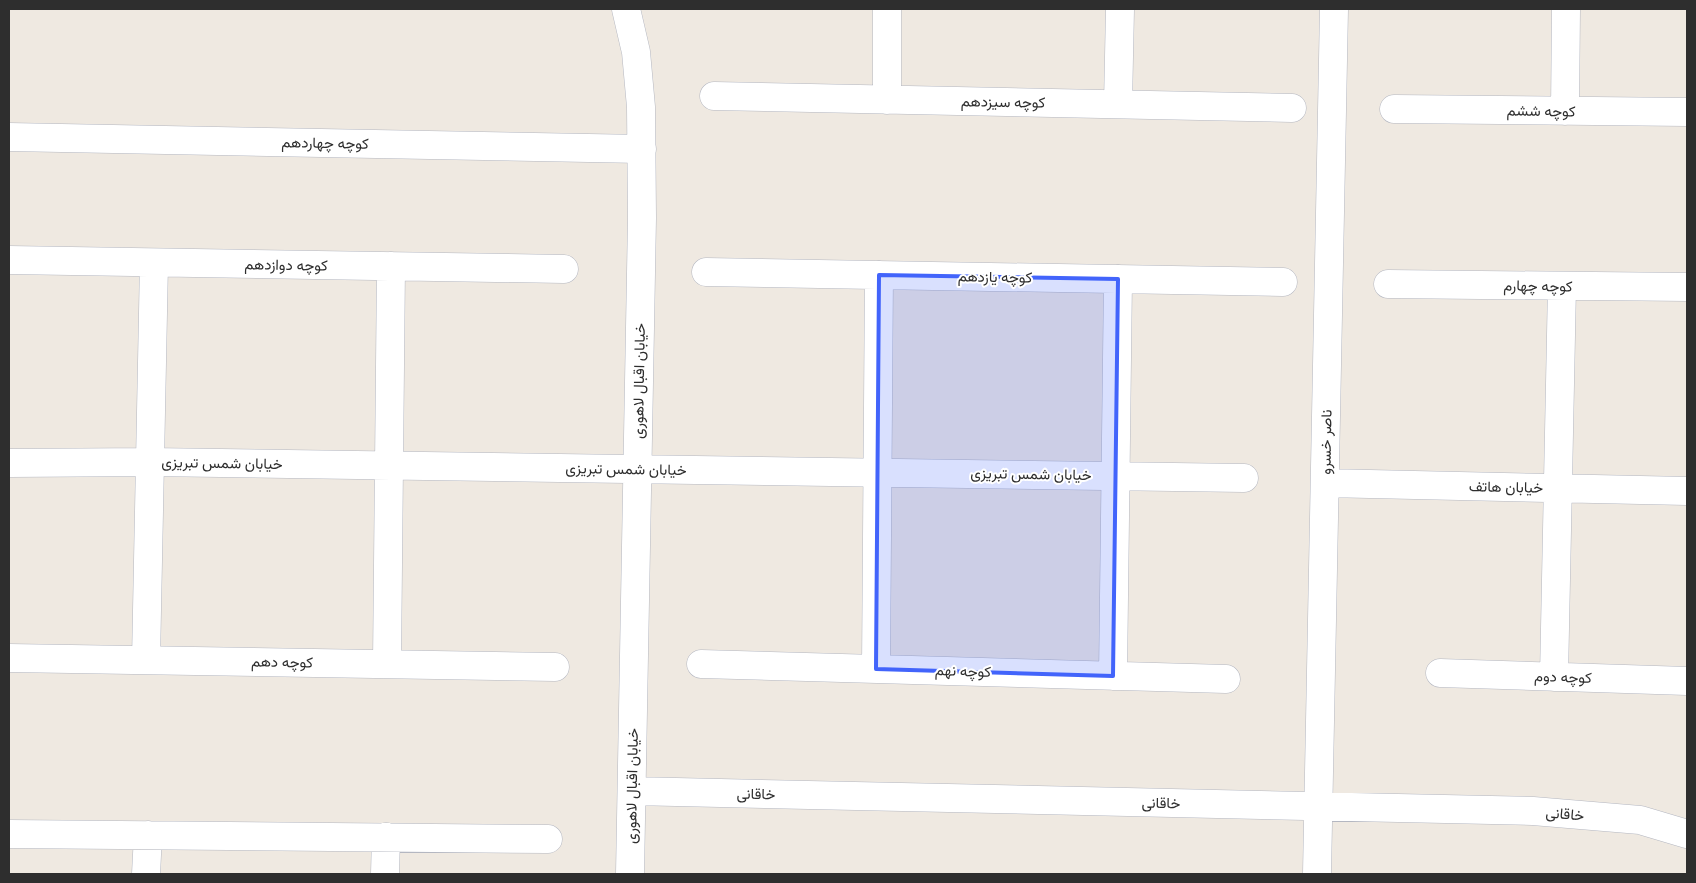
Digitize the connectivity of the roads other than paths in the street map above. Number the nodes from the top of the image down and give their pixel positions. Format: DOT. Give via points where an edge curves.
graph roads {
  1 [pos="626,9"];
  2 [pos="887,9"];
  3 [pos="1120,9"];
  4 [pos="1334,9"];
  5 [pos="1566,9"];
  6 [pos="714,96"];
  7 [pos="887,100"];
  8 [pos="1118,104"];
  9 [pos="1292,108"];
  10 [pos="1394,109"];
  11 [pos="1565,111"];
  12 [pos="1687,112"];
  13 [pos="9,137"];
  14 [pos="642,149"];
  15 [pos="9,260"];
  16 [pos="154,262"];
  17 [pos="391,266"];
  18 [pos="564,269"];
  19 [pos="706,272"];
  20 [pos="879,275"];
  21 [pos="1118,279"];
  22 [pos="1284,282"];
  23 [pos="1388,284"];
  24 [pos="1562,286"];
  25 [pos="1687,287"];
  26 [pos="150,462"];
  27 [pos="9,463"];
  28 [pos="389,465"];
  29 [pos="637,470"];
  30 [pos="877,472"];
  31 [pos="1115,476"];
  32 [pos="1244,478"];
  33 [pos="1325,483"];
  34 [pos="1558,488"];
  35 [pos="1687,491"];
  36 [pos="9,658"];
  37 [pos="146,660"];
  38 [pos="388,664"];
  39 [pos="701,664"];
  40 [pos="555,667"];
  41 [pos="876,669"];
  42 [pos="1440,673"];
  43 [pos="1113,676"];
  44 [pos="1554,677"];
  45 [pos="1226,679"];
  46 [pos="1687,681"];
  47 [pos="632,791"];
  48 [pos="1319,807"];
  49 [pos="9,834"];
  50 [pos="1687,834"];
  51 [pos="148,835"];
  52 [pos="386,837"];
  53 [pos="548,839"];
  54 [pos="146,874"];
  55 [pos="385,874"];
  56 [pos="630,874"];
  57 [pos="1317,874"];
  1 -- 14 [label="street, خیابان اقبال لاهوری" via="636,52 642,107"];
  2 -- 7 [label="street"];
  3 -- 8 [label="street"];
  4 -- 33 [label="street, ناصر خسرو"];
  5 -- 11 [label="street"];
  6 -- 7 [label="street, کوچه سیزدهم"];
  7 -- 8 [label="street, کوچه سیزدهم"];
  8 -- 9 [label="street, کوچه سیزدهم"];
  10 -- 11 [label="street, کوچه ششم"];
  11 -- 12 [label="street, کوچه ششم"];
  13 -- 14 [label="street, کوچه چهاردهم"];
  14 -- 29 [label="street, خیابان اقبال لاهوری"];
  15 -- 16 [label="street, کوچه دوازدهم"];
  16 -- 17 [label="street, کوچه دوازدهم"];
  16 -- 26 [label="street"];
  17 -- 18 [label="street, کوچه دوازدهم"];
  17 -- 28 [label="street"];
  19 -- 20 [label="street, کوچه یازدهم"];
  20 -- 21 [label="street, کوچه یازدهم"];
  20 -- 30 [label="street"];
  21 -- 22 [label="street, کوچه یازدهم"];
  21 -- 31 [label="street"];
  23 -- 24 [label="street, کوچه چهارم"];
  24 -- 25 [label="street, کوچه چهارم"];
  24 -- 34 [label="street"];
  26 -- 27 [label="street, خیابان شمس تبریزی"];
  26 -- 28 [label="street, خیابان شمس تبریزی"];
  26 -- 37 [label="street"];
  28 -- 29 [label="street, خیابان شمس تبریزی"];
  28 -- 38 [label="street"];
  29 -- 30 [label="street, خیابان شمس تبریزی"];
  29 -- 47 [label="street, خیابان اقبال لاهوری"];
  30 -- 31 [label="street, خیابان شمس تبریزی"];
  30 -- 41 [label="street"];
  31 -- 32 [label="street, خیابان شمس تبریزی"];
  31 -- 43 [label="street"];
  33 -- 34 [label="street, خیابان هاتف"];
  33 -- 48 [label="street, ناصر خسرو"];
  34 -- 35 [label="street, خیابان هاتف"];
  34 -- 44 [label="street"];
  36 -- 37 [label="street, کوچه دهم"];
  37 -- 38 [label="street, کوچه دهم"];
  38 -- 40 [label="street, کوچه دهم"];
  39 -- 41 [label="street, کوچه نهم"];
  41 -- 43 [label="street, کوچه نهم"];
  42 -- 44 [label="street, کوچه دوم"];
  43 -- 45 [label="street, کوچه نهم"];
  44 -- 46 [label="street, کوچه دوم"];
  47 -- 48 [label="street, خاقانی"];
  47 -- 56 [label="street, خیابان اقبال لاهوری"];
  48 -- 50 [label="street, خاقانی" via="1533,811 1640,820"];
  48 -- 57 [label="street, ناصر خسرو"];
  49 -- 51 [label="street"];
  51 -- 52 [label="street"];
  51 -- 54 [label="street"];
  52 -- 53 [label="street"];
  52 -- 55 [label="street"];
}
